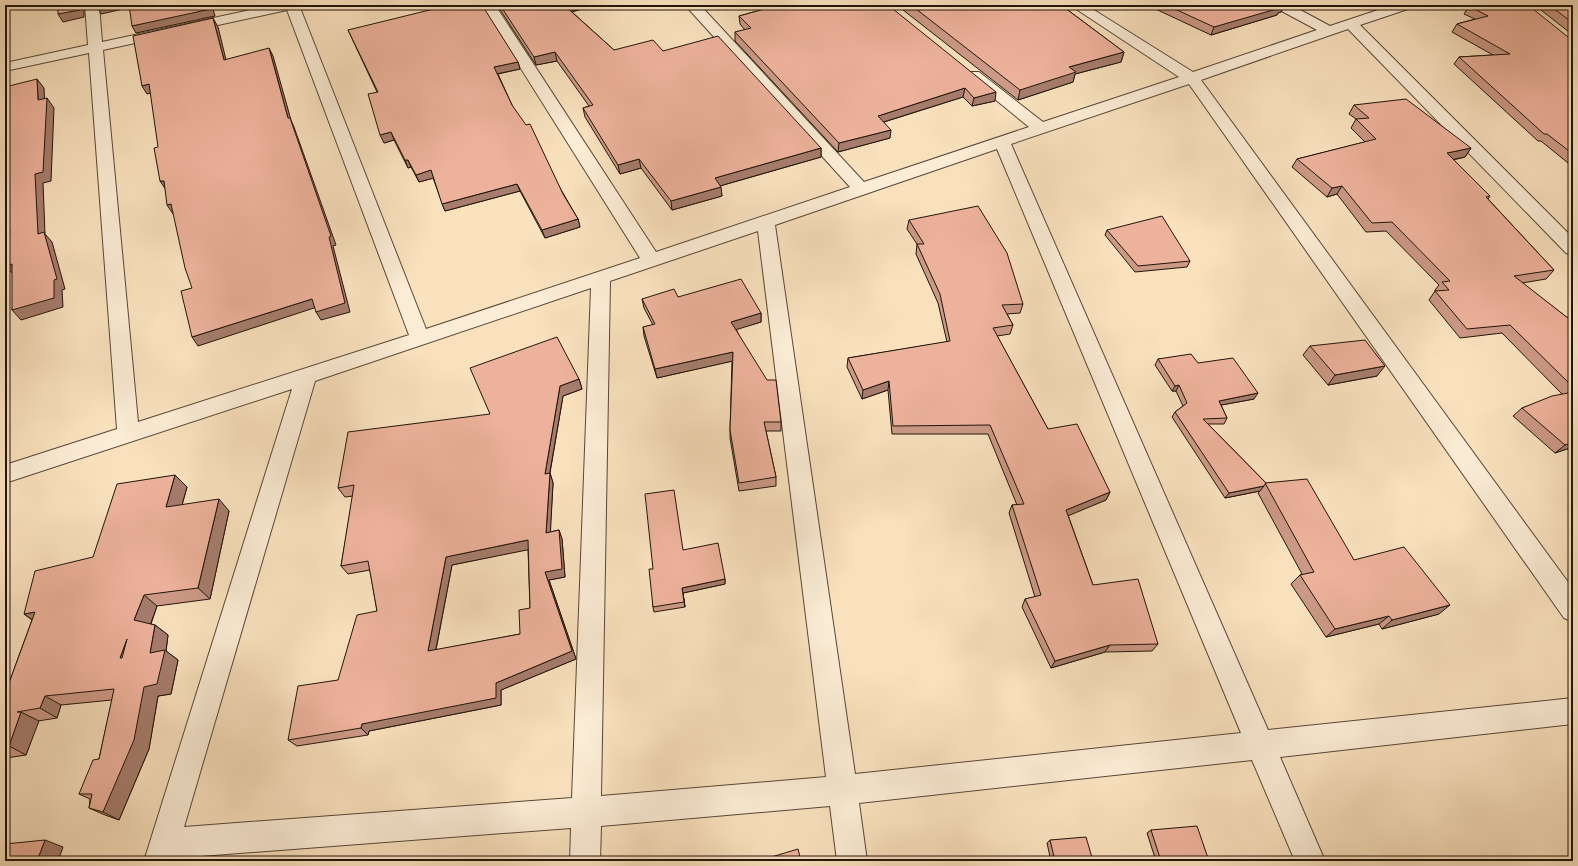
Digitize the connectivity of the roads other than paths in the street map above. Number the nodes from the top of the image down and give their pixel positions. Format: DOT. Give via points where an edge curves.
graph roads {
  1 [pos="92,5"];
  2 [pos="292,5"];
  3 [pos="488,5"];
  4 [pos="692,5"];
  5 [pos="1076,5"];
  6 [pos="1281,5"];
  7 [pos="1406,5"];
  8 [pos="1351,24"];
  9 [pos="1330,32"];
  10 [pos="97,47"];
  11 [pos="961,65"];
  12 [pos="5,67"];
  13 [pos="1192,78"];
  14 [pos="1041,129"];
  15 [pos="1002,142"];
  16 [pos="862,190"];
  17 [pos="766,222"];
  18 [pos="1573,249"];
  19 [pos="651,260"];
  20 [pos="601,278"];
  21 [pos="420,339"];
  22 [pos="306,377"];
  23 [pos="128,435"];
  24 [pos="5,474"];
  25 [pos="1573,610"];
  26 [pos="1573,711"];
  27 [pos="1260,743"];
  28 [pos="843,790"];
  29 [pos="588,812"];
  30 [pos="161,852"];
  31 [pos="585,861"];
  32 [pos="852,861"];
  33 [pos="1310,861"];
  1 -- 10 [label="street"];
  2 -- 10 [label="street"];
  2 -- 21 [label="street"];
  3 -- 19 [label="street"];
  4 -- 16 [label="street"];
  5 -- 13 [label="street"];
  6 -- 9 [label="street"];
  7 -- 8 [label="street"];
  8 -- 9 [label="street"];
  8 -- 18 [label="street"];
  9 -- 13 [label="street"];
  10 -- 12 [label="street"];
  10 -- 23 [label="street"];
  11 -- 14 [label="street"];
  13 -- 14 [label="street"];
  13 -- 25 [label="street"];
  14 -- 15 [label="street"];
  15 -- 16 [label="street"];
  15 -- 27 [label="street"];
  16 -- 17 [label="street"];
  17 -- 19 [label="street"];
  17 -- 28 [label="street"];
  19 -- 20 [label="street"];
  20 -- 21 [label="street"];
  20 -- 29 [label="street"];
  21 -- 22 [label="street"];
  22 -- 23 [label="street"];
  22 -- 30 [label="street"];
  23 -- 24 [label="street"];
  26 -- 27 [label="street"];
  27 -- 28 [label="street"];
  27 -- 33 [label="street"];
  28 -- 29 [label="street"];
  28 -- 32 [label="street"];
  29 -- 30 [label="street"];
  29 -- 31 [label="street"];
}
